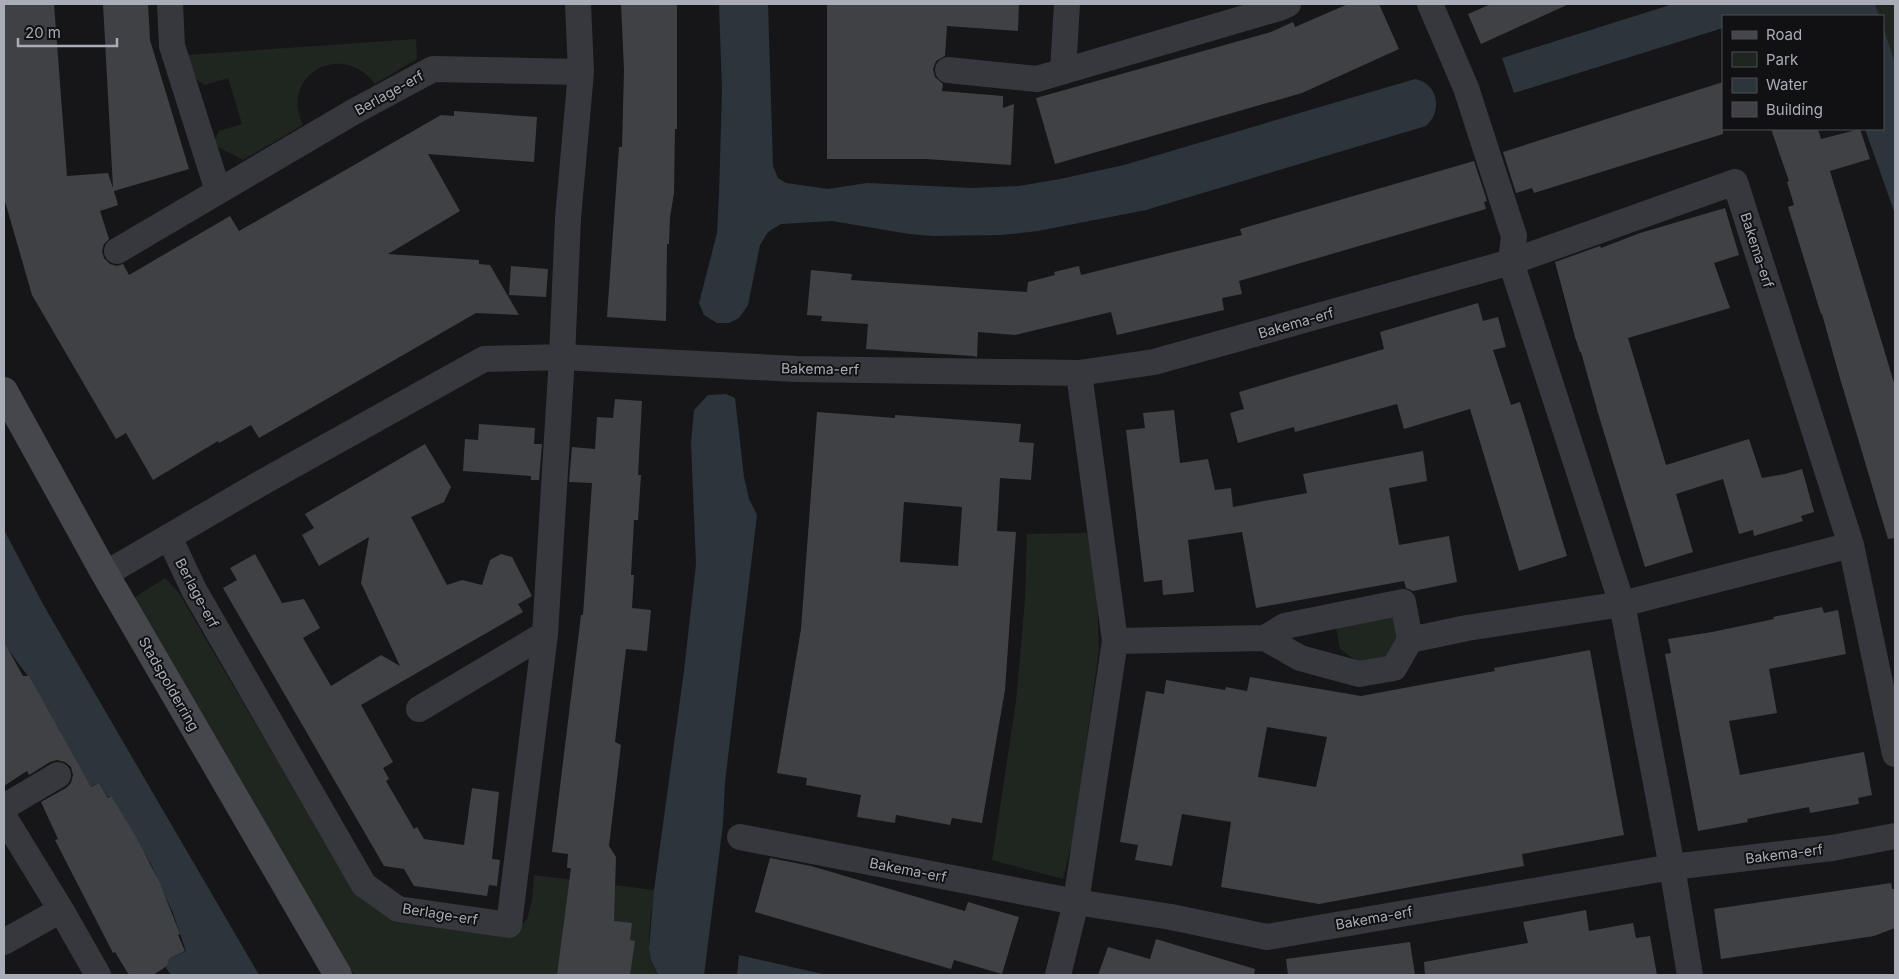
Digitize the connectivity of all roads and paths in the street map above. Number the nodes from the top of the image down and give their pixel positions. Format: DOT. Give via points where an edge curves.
graph roads {
  1 [pos="170,4"];
  2 [pos="578,4"];
  3 [pos="1067,4"];
  4 [pos="1288,4"];
  5 [pos="1430,4"];
  6 [pos="948,70"];
  7 [pos="1062,71"];
  8 [pos="581,72"];
  9 [pos="218,191"];
  10 [pos="117,251"];
  11 [pos="1511,262"];
  12 [pos="562,357"];
  13 [pos="1079,373"];
  14 [pos="4,391"];
  15 [pos="168,537"];
  16 [pos="1851,545"];
  17 [pos="105,574"];
  18 [pos="1622,604"];
  19 [pos="545,634"];
  20 [pos="1257,639"];
  21 [pos="1115,640"];
  22 [pos="1410,640"];
  23 [pos="419,709"];
  24 [pos="1895,754"];
  25 [pos="58,775"];
  26 [pos="4,807"];
  27 [pos="4,817"];
  28 [pos="1895,836"];
  29 [pos="740,837"];
  30 [pos="1672,867"];
  31 [pos="1076,902"];
  32 [pos="61,910"];
  33 [pos="4,942"];
  34 [pos="98,975"];
  35 [pos="338,975"];
  36 [pos="1058,975"];
  37 [pos="1690,975"];
  1 -- 9 [label="street" via="172,46"];
  2 -- 8 [label="street, Berlage-erf"];
  3 -- 7 [label="street"];
  4 -- 7 [label="street"];
  5 -- 11 [label="street" via="1466,88 1514,236"];
  6 -- 7 [label="street" via="1037,78"];
  8 -- 9 [label="street, Berlage-erf" via="433,69"];
  8 -- 12 [label="street, Berlage-erf" via="568,218"];
  9 -- 10 [label="street, Berlage-erf"];
  11 -- 13 [label="street, Bakema-erf" via="1154,362"];
  11 -- 16 [label="street, Bakema-erf" via="1735,182"];
  11 -- 18 [label="street"];
  12 -- 13 [label="street, Bakema-erf" via="796,369"];
  12 -- 15 [label="street" via="484,359"];
  12 -- 19 [label="street, Berlage-erf"];
  13 -- 21 [label="street"];
  14 -- 17 [label="street, Stadspolderring"];
  15 -- 17 [label="street"];
  15 -- 19 [label="street, Berlage-erf" via="194,590 364,885 398,909 509,925"];
  16 -- 18 [label="street"];
  16 -- 24 [label="street, Bakema-erf"];
  17 -- 35 [label="street, Stadspolderring"];
  18 -- 22 [label="street"];
  18 -- 30 [label="street"];
  19 -- 23 [label="street"];
  20 -- 21 [label="street"];
  20 -- 22 [label="street" via="1300,658 1359,674 1394,668"];
  20 -- 22 [label="street" via="1285,626 1403,602"];
  21 -- 31 [label="street"];
  25 -- 26 [label="street"];
  27 -- 32 [label="street"];
  28 -- 30 [label="street, Bakema-erf" via="1832,848"];
  29 -- 31 [label="street, Bakema-erf"];
  30 -- 31 [label="street, Bakema-erf" via="1267,936"];
  30 -- 37 [label="street"];
  31 -- 36 [label="street"];
  32 -- 33 [label="street"];
  32 -- 34 [label="street"];
}
